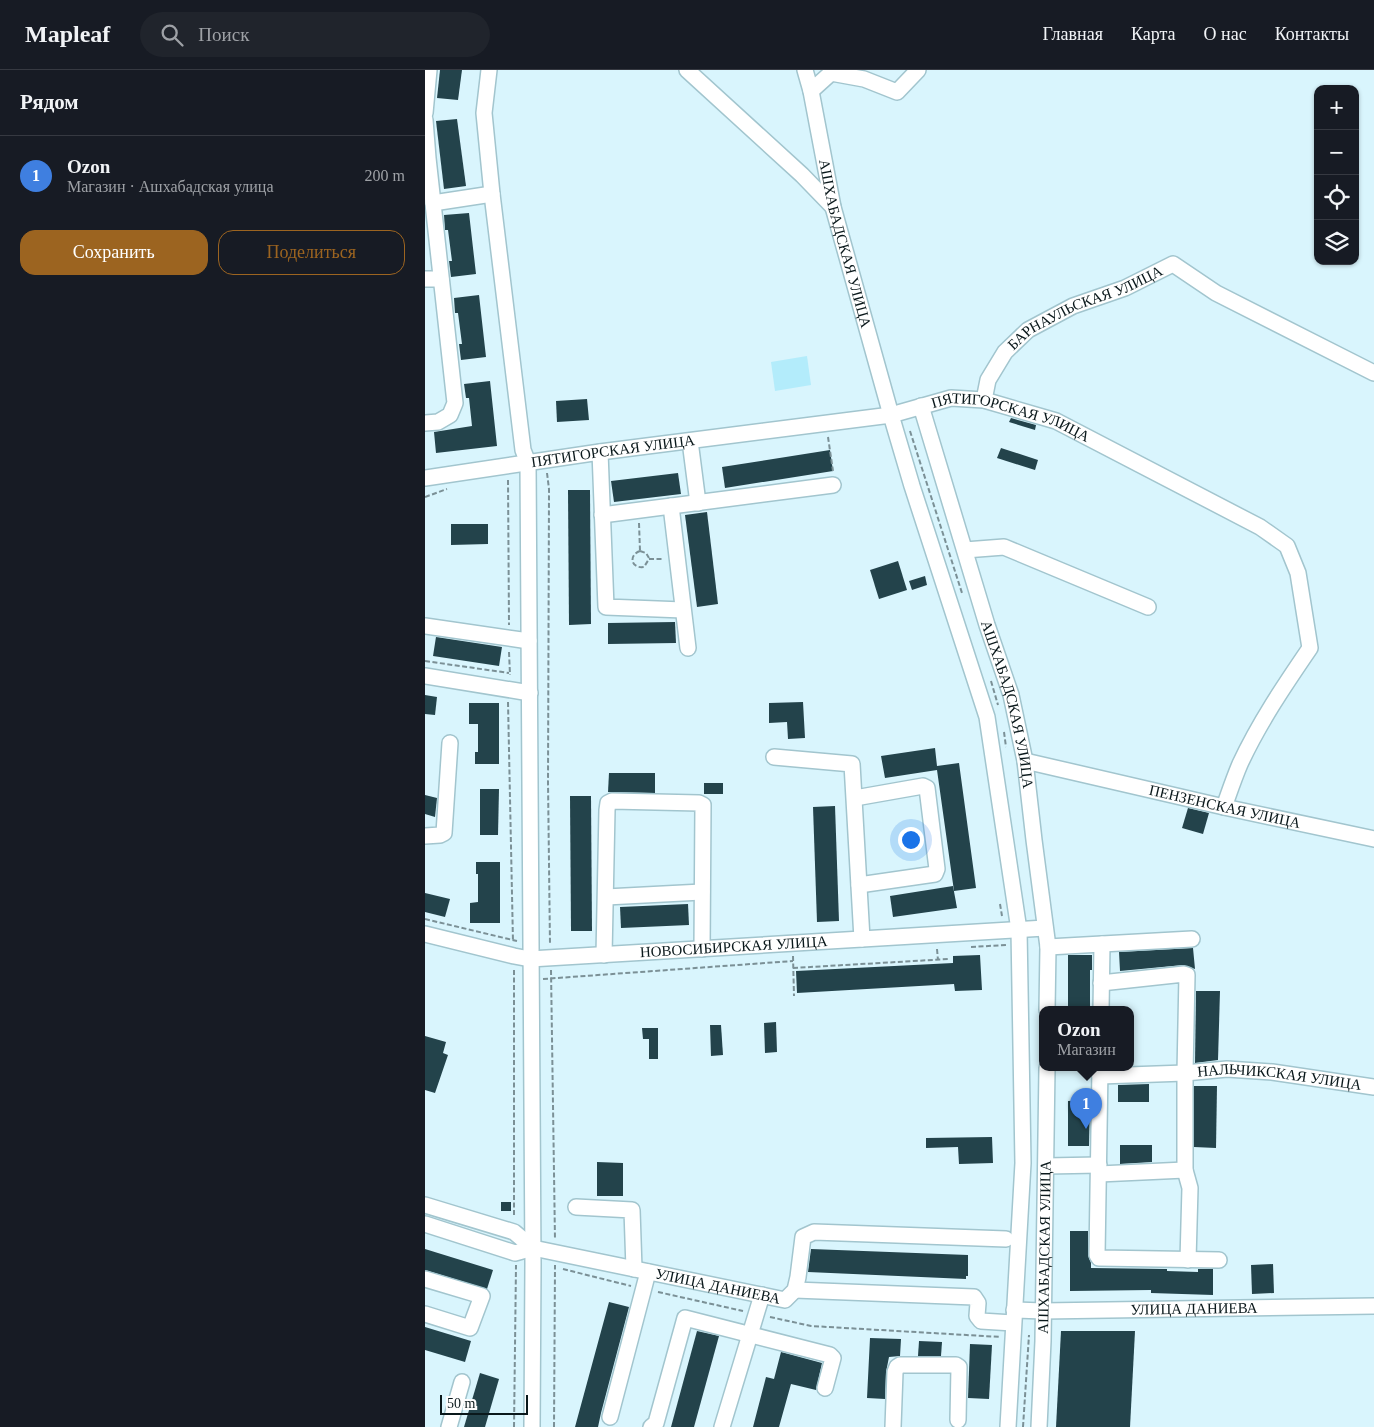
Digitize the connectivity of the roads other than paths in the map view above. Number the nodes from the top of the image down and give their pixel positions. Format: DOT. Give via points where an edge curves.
graph roads {
  1 [pos="489,70"];
  2 [pos="687,70"];
  3 [pos="805,70"];
  4 [pos="918,70"];
  5 [pos="428,72"];
  6 [pos="811,92"];
  7 [pos="425,113"];
  8 [pos="425,120"];
  9 [pos="492,194"];
  10 [pos="433,203"];
  11 [pos="833,207"];
  12 [pos="425,279"];
  13 [pos="441,279"];
  14 [pos="1374,373"];
  15 [pos="984,400"];
  16 [pos="921,406"];
  17 [pos="891,415"];
  18 [pos="425,423"];
  19 [pos="691,441"];
  20 [pos="600,452"];
  21 [pos="528,463"];
  22 [pos="425,478"];
  23 [pos="833,485"];
  24 [pos="698,503"];
  25 [pos="671,506"];
  26 [pos="602,516"];
  27 [pos="965,550"];
  28 [pos="1148,607"];
  29 [pos="683,610"];
  30 [pos="425,626"];
  31 [pos="529,641"];
  32 [pos="688,648"];
  33 [pos="425,676"];
  34 [pos="530,692"];
  35 [pos="451,743"];
  36 [pos="774,757"];
  37 [pos="1025,761"];
  38 [pos="855,798"];
  39 [pos="1224,808"];
  40 [pos="425,836"];
  41 [pos="1374,839"];
  42 [pos="859,885"];
  43 [pos="703,892"];
  44 [pos="606,897"];
  45 [pos="1045,928"];
  46 [pos="1019,930"];
  47 [pos="425,934"];
  48 [pos="862,939"];
  49 [pos="1192,939"];
  50 [pos="1102,944"];
  51 [pos="1048,947"];
  52 [pos="702,949"];
  53 [pos="530,951"];
  54 [pos="604,955"];
  55 [pos="1101,983"];
  56 [pos="1047,1006"];
  57 [pos="1101,1006"];
  58 [pos="1047,1071"];
  59 [pos="1100,1072"];
  60 [pos="1185,1073"];
  61 [pos="1374,1087"];
  62 [pos="1046,1166"];
  63 [pos="1099,1169"];
  64 [pos="1185,1170"];
  65 [pos="425,1205"];
  66 [pos="576,1207"];
  67 [pos="425,1224"];
  68 [pos="1006,1239"];
  69 [pos="533,1248"];
  70 [pos="1188,1260"];
  71 [pos="1219,1260"];
  72 [pos="641,1271"];
  73 [pos="425,1278"];
  74 [pos="795,1290"];
  75 [pos="762,1295"];
  76 [pos="1374,1306"];
  77 [pos="1043,1312"];
  78 [pos="425,1314"];
  79 [pos="1014,1316"];
  80 [pos="750,1336"];
  81 [pos="462,1382"];
  82 [pos="825,1388"];
  83 [pos="610,1417"];
  84 [pos="958,1420"];
  85 [pos="449,1427"];
  86 [pos="532,1427"];
  87 [pos="651,1427"];
  88 [pos="723,1427"];
  89 [pos="893,1427"];
  90 [pos="1008,1427"];
  91 [pos="1039,1427"];
  1 -- 9 [label="street" via="485,113"];
  2 -- 11 [label="street"];
  3 -- 6 [label="street, АШХАБАДСКАЯ УЛИЦА"];
  4 -- 6 [label="street" via="897,92 864,79 831,73"];
  5 -- 7 [label="street"];
  6 -- 11 [label="street, АШХАБАДСКАЯ УЛИЦА"];
  8 -- 10 [label="street"];
  9 -- 10 [label="street"];
  9 -- 21 [label="street" via="523,450"];
  10 -- 13 [label="street"];
  11 -- 17 [label="street, АШХАБАДСКАЯ УЛИЦА"];
  12 -- 13 [label="street"];
  13 -- 18 [label="street" via="455,403 450,415 438,422"];
  14 -- 15 [label="street, БАРНАУЛЬСКАЯ УЛИЦА" via="1216,293 1173,264 1125,288 1073,306 1028,330 1005,352 988,380"];
  15 -- 16 [label="street, ПЯТИГОРСКАЯ УЛИЦА" via="951,398"];
  15 -- 39 [label="street, ПЯТИГОРСКАЯ УЛИЦА" via="1056,421 1260,527 1287,546 1298,573 1310,648 1256,733 1239,766"];
  16 -- 17 [label="street, ПЯТИГОРСКАЯ УЛИЦА"];
  16 -- 27 [label="street, АШХАБАДСКАЯ УЛИЦА"];
  17 -- 19 [label="street, ПЯТИГОРСКАЯ УЛИЦА"];
  17 -- 46 [label="street, АШХАБАДСКАЯ УЛИЦА" via="987,717"];
  19 -- 20 [label="street, ПЯТИГОРСКАЯ УЛИЦА"];
  19 -- 24 [label="street"];
  20 -- 21 [label="street, ПЯТИГОРСКАЯ УЛИЦА"];
  20 -- 26 [label="street"];
  21 -- 22 [label="street, ПЯТИГОРСКАЯ УЛИЦА"];
  21 -- 31 [label="street"];
  23 -- 24 [label="street"];
  24 -- 25 [label="street"];
  25 -- 26 [label="street"];
  25 -- 29 [label="street"];
  26 -- 29 [label="street" via="606,607"];
  27 -- 28 [label="street" via="1004,547"];
  27 -- 37 [label="street, АШХАБАДСКАЯ УЛИЦА" via="1011,695"];
  29 -- 32 [label="street"];
  30 -- 31 [label="street"];
  31 -- 34 [label="street"];
  33 -- 34 [label="street"];
  34 -- 53 [label="street"];
  35 -- 40 [label="street" via="444,833"];
  36 -- 38 [label="street" via="852,764"];
  37 -- 39 [label="street, ПЕНЗЕНСКАЯ УЛИЦА"];
  37 -- 45 [label="street, АШХАБАДСКАЯ УЛИЦА"];
  38 -- 42 [label="street"];
  38 -- 42 [label="street" via="923,786 927,788 937,868 935,874"];
  39 -- 41 [label="street, ПЕНЗЕНСКАЯ УЛИЦА"];
  42 -- 48 [label="street"];
  43 -- 44 [label="street"];
  43 -- 44 [label="street" via="703,805 613,801 608,803 607,810"];
  43 -- 52 [label="street"];
  44 -- 54 [label="street"];
  45 -- 46 [label="street, НОВОСИБИРСКАЯ УЛИЦА"];
  45 -- 51 [label="street, АШХАБАДСКАЯ УЛИЦА"];
  46 -- 48 [label="street, НОВОСИБИРСКАЯ УЛИЦА"];
  46 -- 79 [label="street, АШХАБАДСКАЯ УЛИЦА" via="1023,1163"];
  47 -- 53 [label="street, НОВОСИБИРСКАЯ УЛИЦА" via="514,956"];
  48 -- 52 [label="street, НОВОСИБИРСКАЯ УЛИЦА"];
  49 -- 50 [label="street"];
  50 -- 51 [label="street"];
  50 -- 55 [label="street"];
  51 -- 56 [label="street, АШХАБАДСКАЯ УЛИЦА"];
  52 -- 54 [label="street, НОВОСИБИРСКАЯ УЛИЦА"];
  53 -- 54 [label="street, НОВОСИБИРСКАЯ УЛИЦА"];
  53 -- 69 [label="street"];
  55 -- 57 [label="street"];
  55 -- 60 [label="street" via="1187,976"];
  58 -- 62 [label="street, АШХАБАДСКАЯ УЛИЦА"];
  59 -- 60 [label="street, НАЛЬЧИКСКАЯ УЛИЦА"];
  59 -- 63 [label="street"];
  60 -- 61 [label="street, НАЛЬЧИКСКАЯ УЛИЦА" via="1227,1069 1272,1072"];
  60 -- 64 [label="street"];
  62 -- 63 [label="street"];
  62 -- 77 [label="street, АШХАБАДСКАЯ УЛИЦА"];
  63 -- 64 [label="street"];
  63 -- 70 [label="street" via="1099,1258"];
  64 -- 70 [label="street" via="1190,1188"];
  65 -- 69 [label="street, УЛИЦА ДАНИЕВА" via="514,1232"];
  66 -- 72 [label="street" via="632,1210"];
  67 -- 69 [label="street, УЛИЦА ДАНИЕВА" via="515,1253"];
  68 -- 74 [label="street, УЛИЦА ДАНИЕВА" via="814,1232 803,1237"];
  69 -- 72 [label="street, УЛИЦА ДАНИЕВА"];
  69 -- 86 [label="street"];
  70 -- 71 [label="street"];
  72 -- 75 [label="street, УЛИЦА ДАНИЕВА"];
  72 -- 83 [label="street"];
  73 -- 78 [label="street" via="481,1296 470,1328"];
  74 -- 75 [label="street, УЛИЦА ДАНИЕВА" via="785,1300"];
  74 -- 79 [label="street, УЛИЦА ДАНИЕВА" via="974,1297 981,1321"];
  75 -- 80 [label="street"];
  76 -- 77 [label="street, УЛИЦА ДАНИЕВА"];
  77 -- 79 [label="street, УЛИЦА ДАНИЕВА"];
  77 -- 91 [label="street, АШХАБАДСКАЯ УЛИЦА"];
  79 -- 90 [label="street, АШХАБАДСКАЯ УЛИЦА"];
  80 -- 82 [label="street" via="830,1355 833,1363"];
  80 -- 87 [label="street" via="685,1318 656,1422"];
  80 -- 88 [label="street"];
  81 -- 85 [label="street"];
  84 -- 89 [label="street" via="959,1367 901,1365 895,1372"];
}
